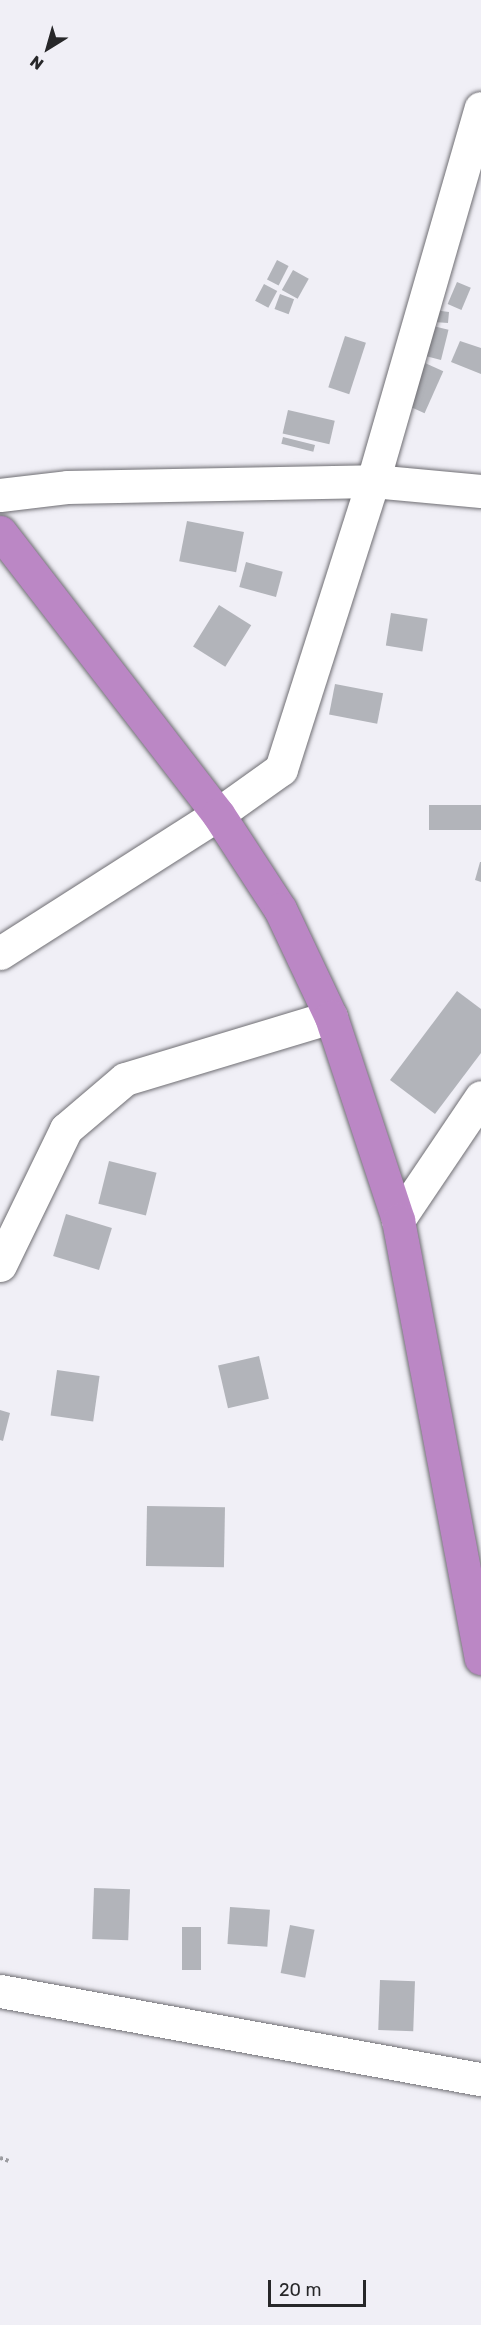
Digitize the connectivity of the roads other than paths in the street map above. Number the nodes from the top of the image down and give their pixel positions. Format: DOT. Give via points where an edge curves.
graph roads {
  1 [pos="481,108"];
  2 [pos="373,481"];
  3 [pos="481,491"];
  4 [pos="0,495"];
  5 [pos="0,532"];
  6 [pos="218,814"];
  7 [pos="1,949"];
  8 [pos="331,1017"];
  9 [pos="481,1097"];
  10 [pos="398,1220"];
  11 [pos="0,1265"];
  12 [pos="481,1658"];
  13 [pos="0,1990"];
  14 [pos="481,2079"];
  1 -- 2 [label="street"];
  2 -- 3 [label="street"];
  2 -- 4 [label="street" via="67,488"];
  2 -- 6 [label="street" via="281,769"];
  5 -- 6 [label="highway"];
  6 -- 7 [label="street"];
  6 -- 8 [label="highway" via="280,909"];
  8 -- 10 [label="highway"];
  8 -- 11 [label="street" via="125,1079 66,1130"];
  9 -- 10 [label="street"];
  10 -- 12 [label="highway"];
  13 -- 14 [label="street"];
}
